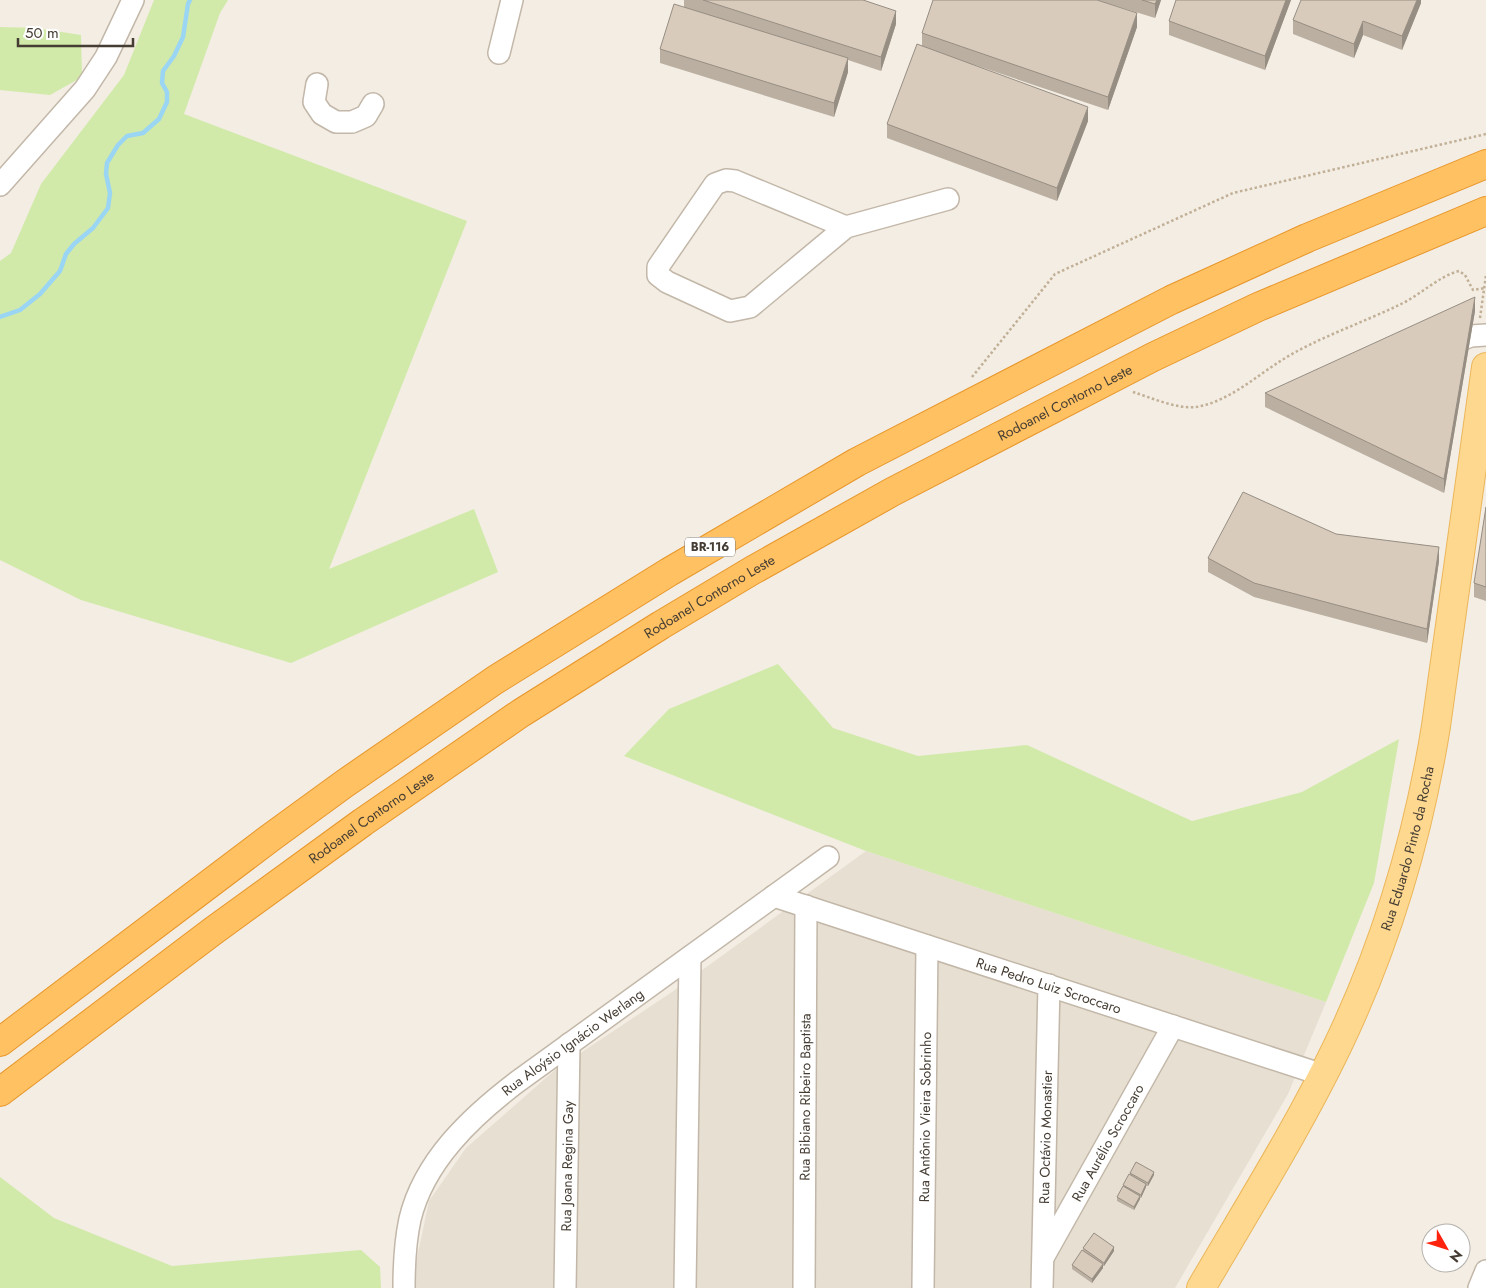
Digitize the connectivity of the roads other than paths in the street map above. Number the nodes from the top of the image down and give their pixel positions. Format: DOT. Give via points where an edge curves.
graph roads {
  1 [pos="133,0"];
  2 [pos="512,0"];
  3 [pos="499,53"];
  4 [pos="317,84"];
  5 [pos="373,104"];
  6 [pos="1486,164"];
  7 [pos="0,185"];
  8 [pos="948,200"];
  9 [pos="1484,212"];
  10 [pos="846,227"];
  11 [pos="1482,335"];
  12 [pos="1436,356"];
  13 [pos="1486,367"];
  14 [pos="1479,469"];
  15 [pos="828,857"];
  16 [pos="774,896"];
  17 [pos="806,906"];
  18 [pos="927,946"];
  19 [pos="690,956"];
  20 [pos="1049,985"];
  21 [pos="1173,1026"];
  22 [pos="0,1042"];
  23 [pos="569,1044"];
  24 [pos="1323,1075"];
  25 [pos="0,1092"];
  26 [pos="1042,1258"];
  27 [pos="1486,1271"];
  28 [pos="404,1288"];
  29 [pos="565,1288"];
  30 [pos="685,1288"];
  31 [pos="804,1288"];
  32 [pos="923,1288"];
  33 [pos="1042,1288"];
  34 [pos="1201,1288"];
  35 [pos="1480,1288"];
  1 -- 7 [label="street" via="106,57 86,89"];
  2 -- 3 [label="street"];
  4 -- 5 [label="street" via="314,102 322,114 336,122 352,122 366,116"];
  6 -- 22 [label="highway, BR-116" via="1307,238 1171,300 857,462 677,567 495,680 344,784"];
  8 -- 10 [label="street"];
  9 -- 25 [label="highway, Rodoanel Contorno Leste" via="1258,307 1188,340 843,519 753,570 513,718 213,930"];
  10 -- 10 [label="street" via="750,307 730,311 658,275 658,267 715,184 726,180"];
  11 -- 12 [label="street" via="1471,336"];
  13 -- 14 [label="main road, Rua Eduardo Pinto da Rocha"];
  14 -- 24 [label="main road, Rua Eduardo Pinto da Rocha" via="1417,826 1388,924 1354,1010"];
  15 -- 16 [label="street, Rua Aloýsio Ignácio Werlang"];
  16 -- 17 [label="street, Rua Pedro Luiz Scroccaro"];
  16 -- 19 [label="street, Rua Aloýsio Ignácio Werlang"];
  17 -- 18 [label="street, Rua Pedro Luiz Scroccaro"];
  17 -- 31 [label="street, Rua Bibiano Ribeiro Baptista"];
  18 -- 20 [label="street, Rua Pedro Luiz Scroccaro"];
  18 -- 32 [label="street, Rua Antônio Vieira Sobrinho"];
  19 -- 23 [label="street, Rua Aloýsio Ignácio Werlang"];
  19 -- 30 [label="street"];
  20 -- 21 [label="street, Rua Pedro Luiz Scroccaro"];
  20 -- 26 [label="street, Rua Octávio Monastier"];
  21 -- 24 [label="street, Rua Pedro Luiz Scroccaro"];
  21 -- 26 [label="street, Rua Aurélio Scroccaro"];
  23 -- 28 [label="street, Rua Aloýsio Ignácio Werlang" via="488,1105 444,1151 429,1174 410,1219"];
  23 -- 29 [label="street, Rua Joana Regina Gay"];
  24 -- 34 [label="main road, Rua Eduardo Pinto da Rocha"];
  26 -- 33 [label="street, Rua Octávio Monastier"];
  27 -- 35 [label="street"];
}
